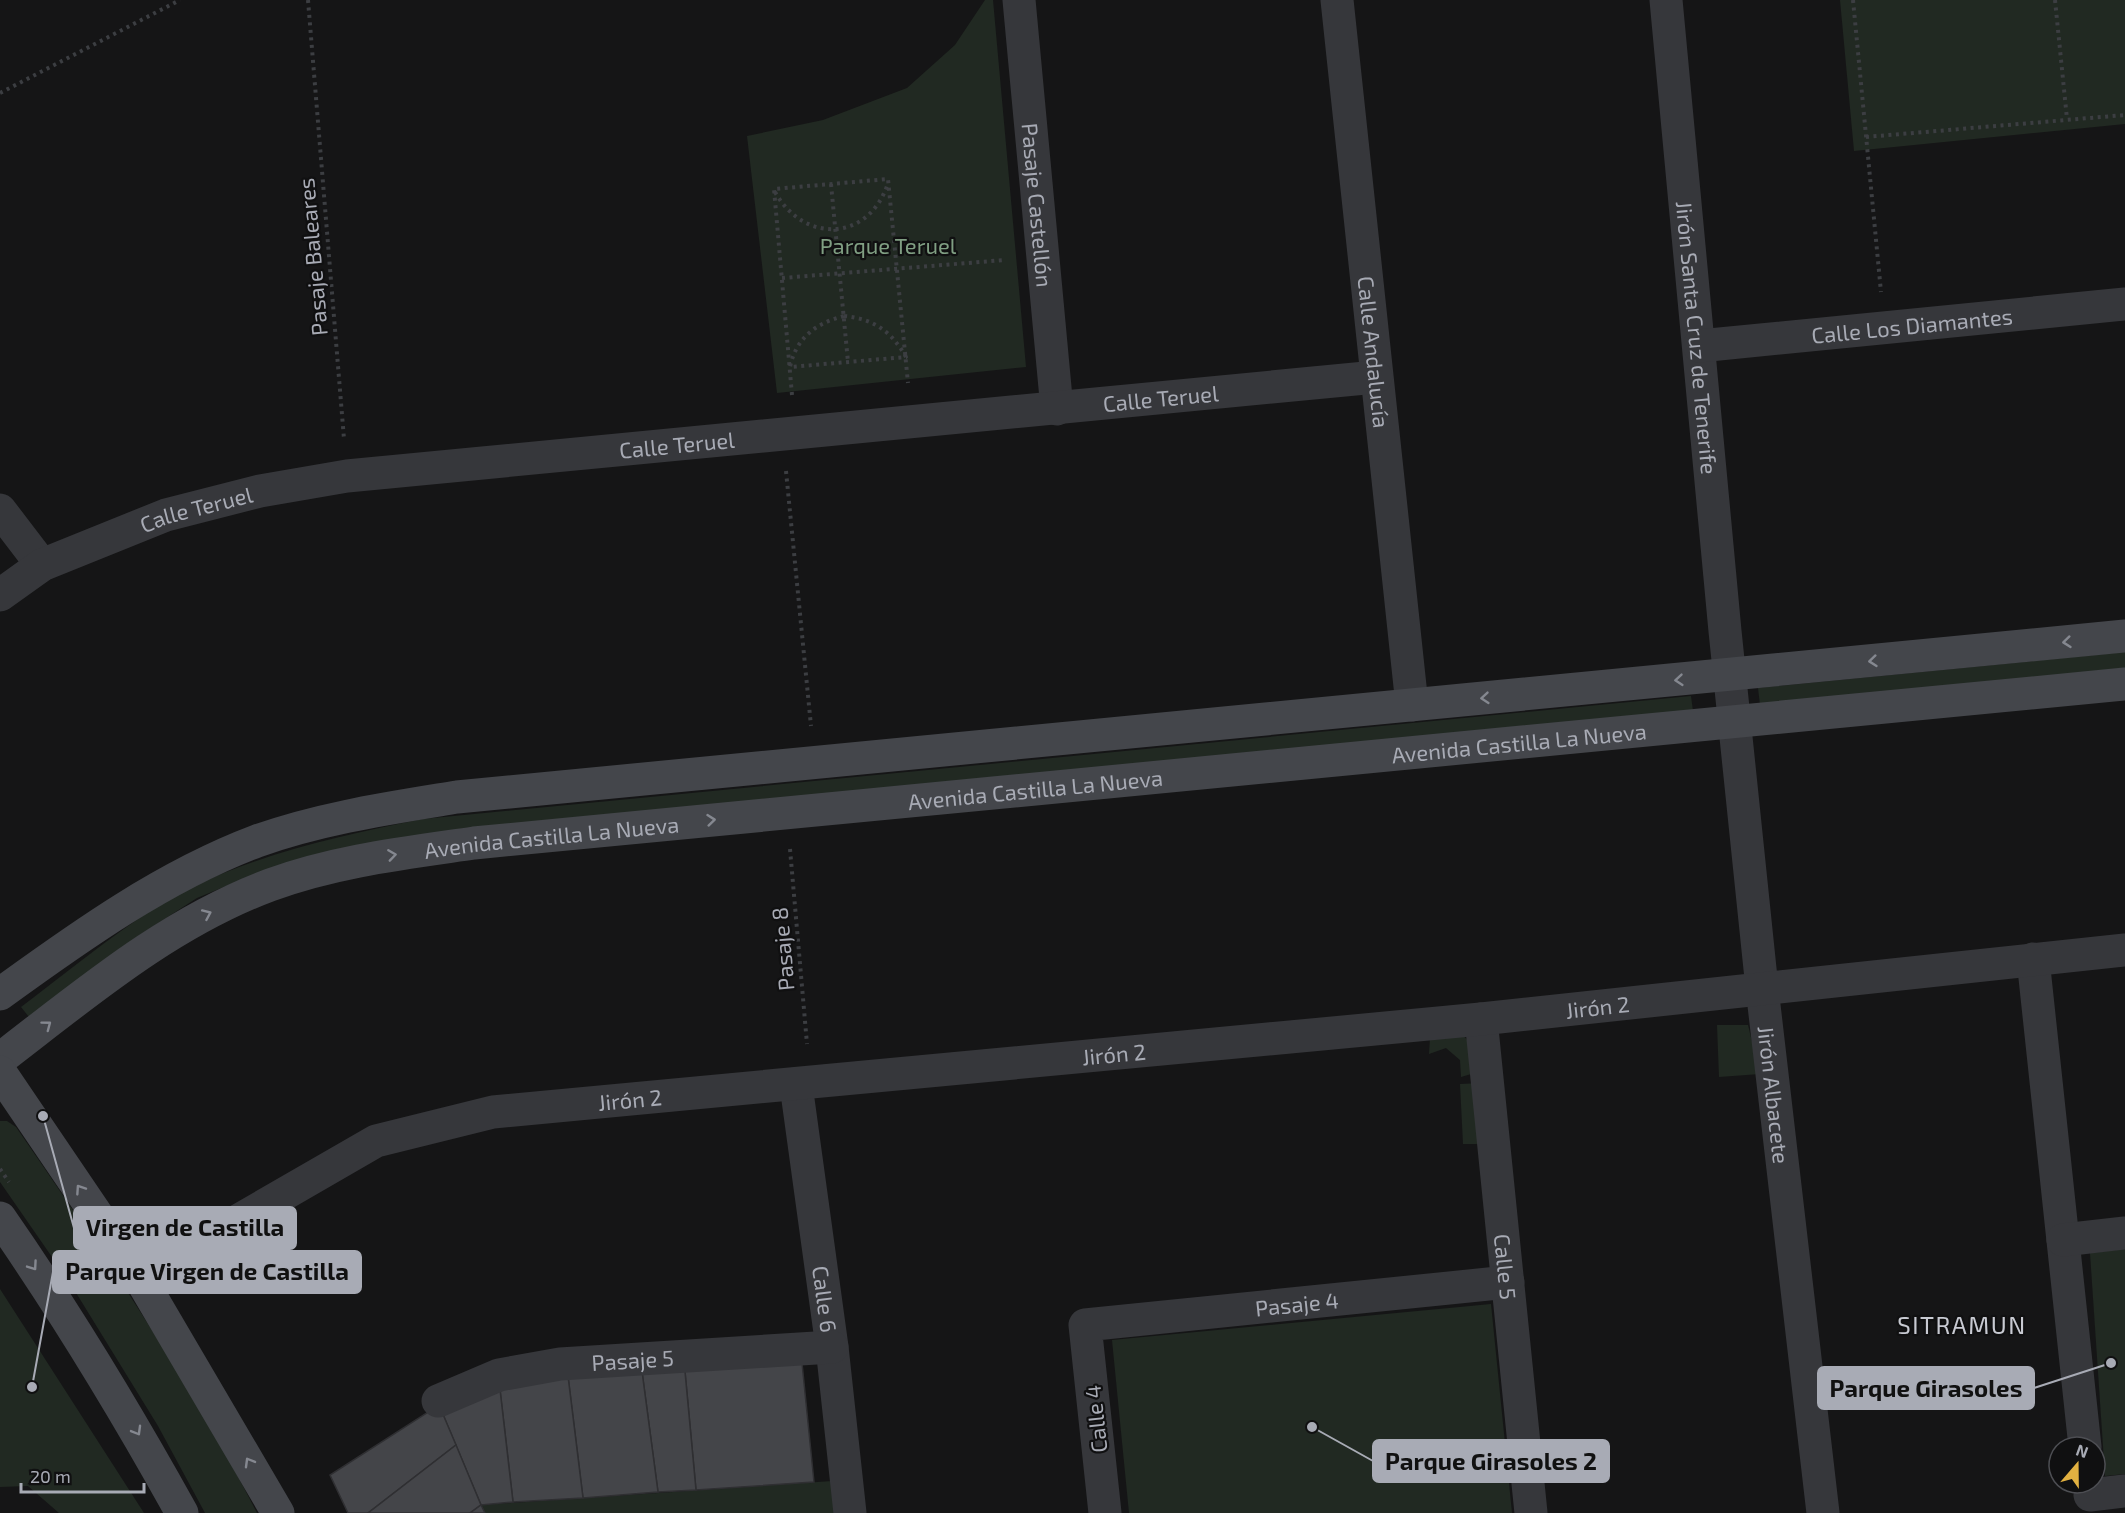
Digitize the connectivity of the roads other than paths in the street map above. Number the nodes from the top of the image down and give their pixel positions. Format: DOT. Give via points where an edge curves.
graph roads {
  1 [pos="1019,0"];
  2 [pos="1337,0"];
  3 [pos="1666,0"];
  4 [pos="2125,304"];
  5 [pos="1699,346"];
  6 [pos="1376,377"];
  7 [pos="1057,409"];
  8 [pos="0,510"];
  9 [pos="42,565"];
  10 [pos="0,595"];
  11 [pos="2125,636"];
  12 [pos="1730,675"];
  13 [pos="2125,684"];
  14 [pos="1412,705"];
  15 [pos="1736,723"];
  16 [pos="2125,950"];
  17 [pos="2032,958"];
  18 [pos="1762,988"];
  19 [pos="0,994"];
  20 [pos="1481,1019"];
  21 [pos="0,1059"];
  22 [pos="0,1072"];
  23 [pos="803,1084"];
  24 [pos="0,1218"];
  25 [pos="2125,1233"];
  26 [pos="2064,1240"];
  27 [pos="1508,1282"];
  28 [pos="143,1283"];
  29 [pos="1085,1325"];
  30 [pos="832,1347"];
  31 [pos="438,1401"];
  32 [pos="2084,1435"];
  33 [pos="2125,1491"];
  34 [pos="2090,1497"];
  35 [pos="182,1513"];
  36 [pos="278,1513"];
  37 [pos="850,1513"];
  38 [pos="1105,1513"];
  39 [pos="1531,1513"];
  40 [pos="1824,1513"];
  1 -- 7 [label="street, Pasaje Castellón"];
  2 -- 6 [label="street, Calle Andalucía"];
  3 -- 5 [label="street, Jirón Santa Cruz de Tenerife"];
  4 -- 5 [label="street, Calle Los Diamantes"];
  5 -- 12 [label="street, Jirón Santa Cruz de Tenerife"];
  6 -- 7 [label="street, Calle Teruel"];
  6 -- 14 [label="street, Calle Andalucía"];
  7 -- 9 [label="street, Calle Teruel" via="347,476 260,491 166,515"];
  8 -- 9 [label="street"];
  9 -- 10 [label="street, Calle Teruel"];
  11 -- 12 [label="street, Avenida Castilla La Nueva, one-way"];
  12 -- 14 [label="street, Avenida Castilla La Nueva, one-way"];
  12 -- 15 [label="street, Jirón Albacete"];
  13 -- 15 [label="street, Avenida Castilla La Nueva"];
  14 -- 19 [label="street, Avenida Castilla La Nueva" via="457,797 358,814 258,841 177,877"];
  15 -- 18 [label="street, Jirón Albacete"];
  21 -- 15 [label="street, Avenida Castilla La Nueva, one-way" via="135,957 198,917 270,885 364,859 463,844"];
  16 -- 17 [label="street, Jirón 2"];
  17 -- 18 [label="street, Jirón 2"];
  17 -- 26 [label="street"];
  18 -- 20 [label="street, Jirón 2"];
  18 -- 40 [label="street, Jirón Albacete"];
  20 -- 23 [label="street, Jirón 2"];
  20 -- 27 [label="street, Calle 5"];
  28 -- 22 [label="street, one-way"];
  23 -- 28 [label="street, Jirón 2" via="493,1112 376,1141 238,1220"];
  23 -- 30 [label="street, Calle 6"];
  24 -- 35 [label="street, one-way" via="67,1317"];
  25 -- 26 [label="street"];
  26 -- 32 [label="street"];
  27 -- 29 [label="street, Pasaje 4"];
  27 -- 39 [label="street, Calle 5"];
  36 -- 28 [label="street, one-way"];
  29 -- 38 [label="street, Calle 4"];
  30 -- 31 [label="street, Pasaje 5" via="560,1364 499,1375"];
  30 -- 37 [label="street, Calle 6"];
  33 -- 34 [label="street"];
}
